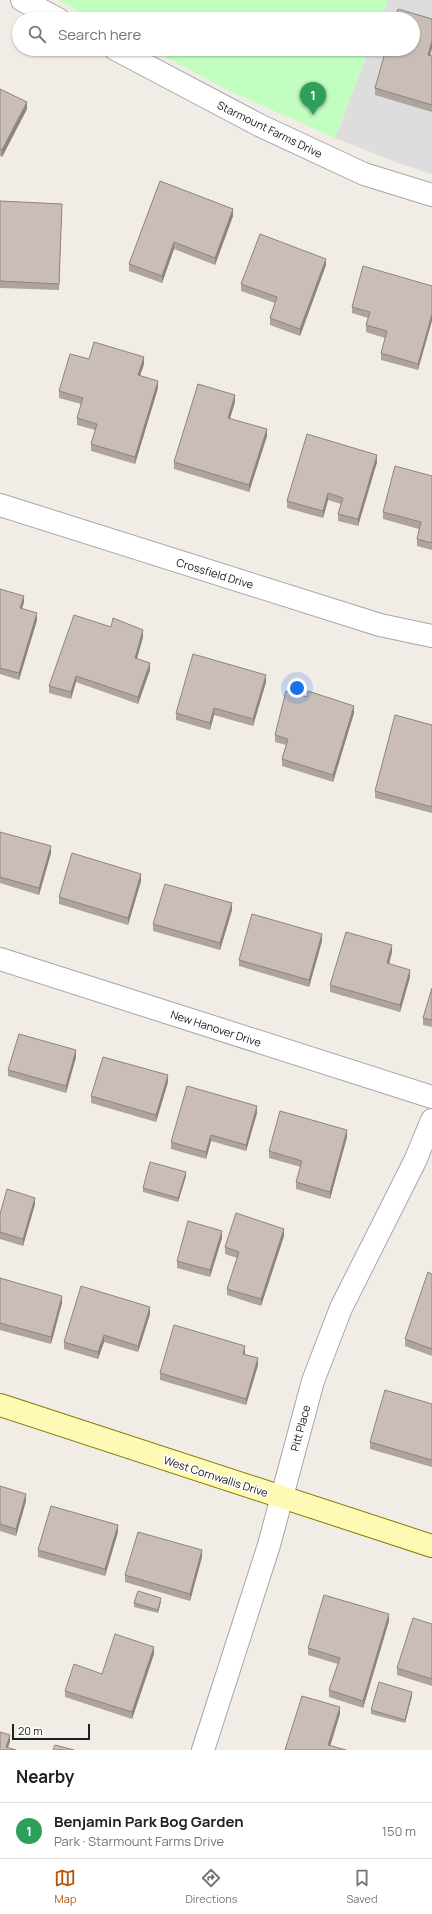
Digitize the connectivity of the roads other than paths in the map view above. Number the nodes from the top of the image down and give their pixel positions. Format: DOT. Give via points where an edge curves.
graph roads {
  1 [pos="22,0"];
  2 [pos="45,12"];
  3 [pos="128,56"];
  4 [pos="432,195"];
  5 [pos="0,506"];
  6 [pos="432,636"];
  7 [pos="0,959"];
  8 [pos="432,1097"];
  9 [pos="432,1120"];
  10 [pos="0,1405"];
  11 [pos="281,1498"];
  12 [pos="432,1546"];
  13 [pos="203,1750"];
  1 -- 2 [label="street"];
  3 -- 4 [label="street, Starmount Farms Drive" via="259,125 357,171"];
  5 -- 6 [label="street, Crossfield Drive" via="380,625"];
  7 -- 8 [label="street, New Hanover Drive"];
  9 -- 11 [label="street, Pitt Place" via="415,1161 341,1308 313,1381"];
  10 -- 11 [label="street, West Cornwallis Drive"];
  11 -- 12 [label="street, West Cornwallis Drive"];
  11 -- 13 [label="street, Pitt Place" via="269,1546"];
}
